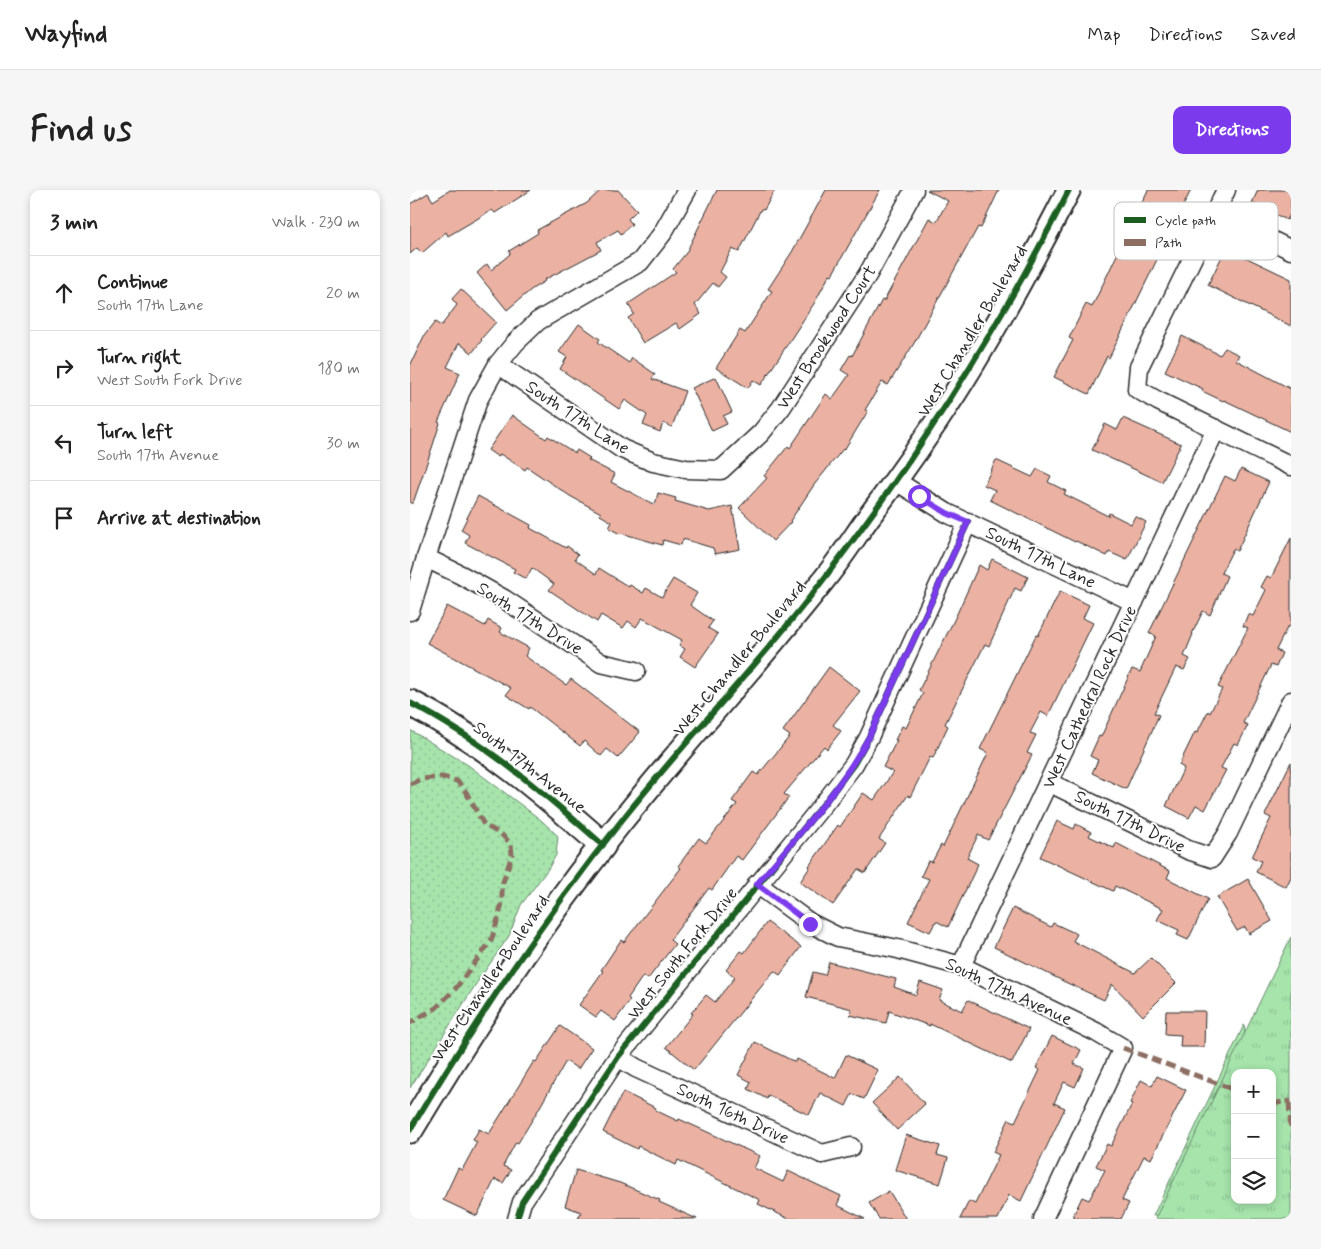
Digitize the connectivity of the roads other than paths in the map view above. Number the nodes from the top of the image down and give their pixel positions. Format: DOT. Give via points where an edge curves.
graph roads {
  1 [pos="914,190"];
  2 [pos="1069,190"];
  3 [pos="1226,190"];
  4 [pos="682,192"];
  5 [pos="1220,202"];
  6 [pos="1278,244"];
  7 [pos="1291,250"];
  8 [pos="1191,260"];
  9 [pos="498,364"];
  10 [pos="1216,429"];
  11 [pos="1291,466"];
  12 [pos="721,470"];
  13 [pos="896,481"];
  14 [pos="968,522"];
  15 [pos="426,558"];
  16 [pos="1134,602"];
  17 [pos="410,611"];
  18 [pos="636,670"];
  19 [pos="1291,701"];
  20 [pos="410,703"];
  21 [pos="1048,782"];
  22 [pos="603,845"];
  23 [pos="757,884"];
  24 [pos="961,966"];
  25 [pos="618,1057"];
  26 [pos="410,1130"];
  27 [pos="851,1147"];
  28 [pos="517,1219"];
  29 [pos="1042,1219"];
  1 -- 12 [label="street, West Brookwood Court" via="868,274 781,408 761,433"];
  2 -- 13 [label="street, West Chandler Boulevard" via="954,395"];
  3 -- 5 [label="street"];
  4 -- 9 [label="street" via="662,234 640,262 538,321"];
  6 -- 7 [label="street"];
  8 -- 10 [label="street" via="1139,367 1137,389"];
  9 -- 12 [label="street, South 17th Lane" via="622,449 653,462 686,469"];
  9 -- 15 [label="street" via="478,400"];
  10 -- 11 [label="street"];
  10 -- 16 [label="street, West Cathedral Rock Drive"];
  13 -- 14 [label="street, South 17th Lane" via="947,513"];
  13 -- 22 [label="street, West Chandler Boulevard" via="791,621"];
  14 -- 16 [label="street, South 17th Lane"];
  14 -- 23 [label="street, West South Fork Drive" via="854,764"];
  15 -- 17 [label="street"];
  15 -- 18 [label="street, South 17th Drive" via="504,599 601,663"];
  16 -- 21 [label="street, West Cathedral Rock Drive"];
  19 -- 21 [label="street, South 17th Drive" via="1228,833 1212,858 1188,850"];
  20 -- 22 [label="main road, South 17th Avenue" via="496,756"];
  21 -- 24 [label="street, West Cathedral Rock Drive"];
  22 -- 26 [label="main road, West Chandler Boulevard" via="484,1010"];
  23 -- 24 [label="street, South 17th Avenue" via="810,924 838,937"];
  23 -- 25 [label="street, West South Fork Drive"];
  24 -- 29 [label="street, South 17th Avenue" via="1123,1048"];
  25 -- 27 [label="street, South 16th Drive" via="822,1154"];
  25 -- 28 [label="street, West South Fork Drive" via="522,1202"];
}
